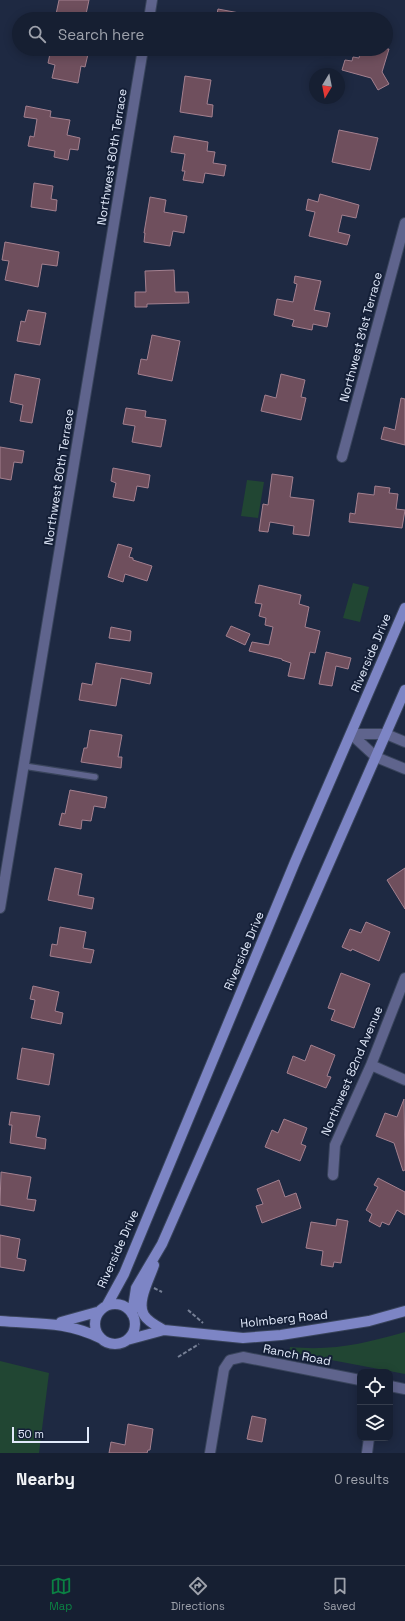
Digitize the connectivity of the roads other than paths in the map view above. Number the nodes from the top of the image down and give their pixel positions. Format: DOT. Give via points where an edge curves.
graph roads {
  1 [pos="152,0"];
  2 [pos="150,12"];
  3 [pos="142,56"];
  4 [pos="405,223"];
  5 [pos="395,264"];
  6 [pos="405,266"];
  7 [pos="342,457"];
  8 [pos="405,608"];
  9 [pos="405,690"];
  10 [pos="351,734"];
  11 [pos="386,734"];
  12 [pos="405,742"];
  13 [pos="376,757"];
  14 [pos="24,766"];
  15 [pos="405,768"];
  16 [pos="95,777"];
  17 [pos="0,908"];
  18 [pos="405,978"];
  19 [pos="371,1065"];
  20 [pos="405,1080"];
  21 [pos="333,1175"];
  22 [pos="162,1244"];
  23 [pos="107,1305"];
  24 [pos="405,1311"];
  25 [pos="97,1312"];
  26 [pos="133,1315"];
  27 [pos="0,1321"];
  28 [pos="56,1323"];
  29 [pos="164,1330"];
  30 [pos="100,1338"];
  31 [pos="127,1340"];
  32 [pos="357,1379"];
  33 [pos="393,1387"];
  34 [pos="405,1389"];
  35 [pos="368,1441"];
  36 [pos="210,1453"];
  37 [pos="366,1453"];
  1 -- 2 [label="street"];
  3 -- 14 [label="street, Northwest 80th Terrace"];
  4 -- 5 [label="street, Northwest 81st Terrace"];
  5 -- 6 [label="street"];
  5 -- 7 [label="street, Northwest 81st Terrace"];
  8 -- 10 [label="street, Riverside Drive"];
  9 -- 11 [label="street"];
  10 -- 11 [label="street"];
  10 -- 13 [label="street"];
  10 -- 23 [label="street, Riverside Drive" via="124,1274"];
  11 -- 12 [label="street"];
  11 -- 13 [label="street"];
  13 -- 15 [label="street"];
  13 -- 22 [label="street"];
  14 -- 16 [label="lane"];
  14 -- 17 [label="street, Northwest 80th Terrace"];
  18 -- 19 [label="street, Northwest 82nd Avenue"];
  19 -- 20 [label="street"];
  19 -- 21 [label="street, Northwest 82nd Avenue" via="335,1145"];
  22 -- 26 [label="street" via="136,1288"];
  22 -- 29 [label="street" via="142,1303 143,1314"];
  23 -- 25 [label="street"];
  23 -- 26 [label="street" via="113,1303 124,1306"];
  24 -- 29 [label="street, Holmberg Road" via="319,1330 260,1337 225,1337"];
  25 -- 28 [label="street" via="80,1319"];
  25 -- 30 [label="street" via="94,1323"];
  26 -- 29 [label="street, Holmberg Road"];
  26 -- 31 [label="street" via="135,1327"];
  27 -- 28 [label="street"];
  28 -- 30 [label="street" via="84,1330"];
  29 -- 31 [label="street, Holmberg Road"];
  30 -- 31 [label="street" via="113,1344"];
  32 -- 36 [label="street, Ranch Road" via="244,1358 230,1360 224,1369"];
  33 -- 34 [label="street"];
  35 -- 37 [label="street"];
}
